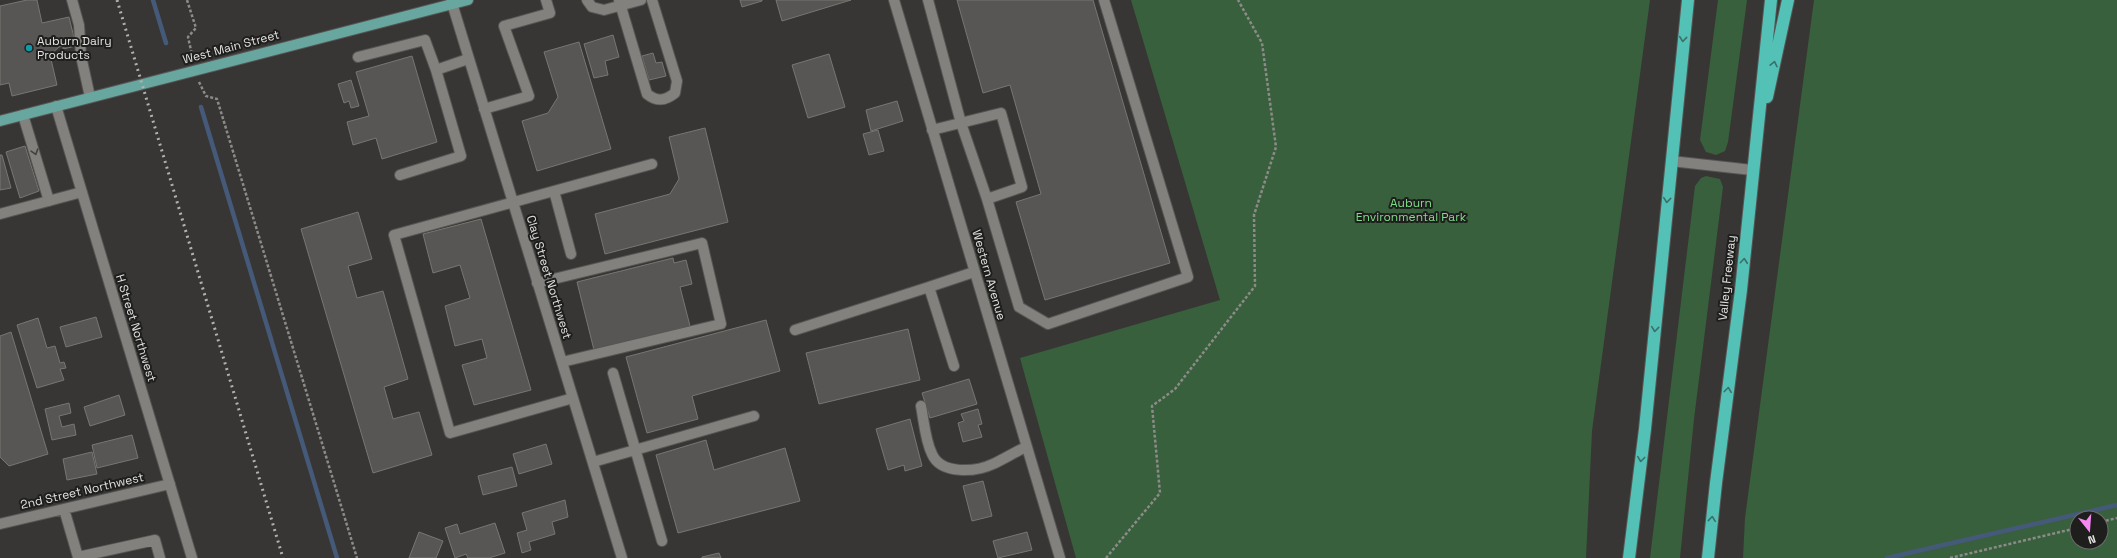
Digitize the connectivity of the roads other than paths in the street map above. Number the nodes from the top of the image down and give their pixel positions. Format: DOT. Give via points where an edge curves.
graph roads {
  1 [pos="72,0"];
  2 [pos="468,0"];
  3 [pos="546,0"];
  4 [pos="587,0"];
  5 [pos="641,0"];
  6 [pos="652,0"];
  7 [pos="894,0"];
  8 [pos="928,0"];
  9 [pos="1104,0"];
  10 [pos="1772,0"];
  11 [pos="1788,0"];
  12 [pos="452,2"];
  13 [pos="1687,2"];
  14 [pos="620,3"];
  15 [pos="358,57"];
  16 [pos="468,59"];
  17 [pos="436,70"];
  18 [pos="90,97"];
  19 [pos="56,106"];
  20 [pos="484,109"];
  21 [pos="23,115"];
  22 [pos="0,121"];
  23 [pos="961,124"];
  24 [pos="932,130"];
  25 [pos="1671,161"];
  26 [pos="652,164"];
  27 [pos="1752,170"];
  28 [pos="400,176"];
  29 [pos="554,191"];
  30 [pos="82,192"];
  31 [pos="987,199"];
  32 [pos="49,201"];
  33 [pos="512,203"];
  34 [pos="0,214"];
  35 [pos="571,254"];
  36 [pos="974,272"];
  37 [pos="537,283"];
  38 [pos="929,287"];
  39 [pos="794,330"];
  40 [pos="562,362"];
  41 [pos="954,366"];
  42 [pos="613,372"];
  43 [pos="573,398"];
  44 [pos="920,406"];
  45 [pos="754,416"];
  46 [pos="1026,447"];
  47 [pos="634,449"];
  48 [pos="593,462"];
  49 [pos="170,484"];
  50 [pos="64,509"];
  51 [pos="0,524"];
  52 [pos="662,541"];
  53 [pos="160,558"];
  54 [pos="192,558"];
  55 [pos="622,558"];
  56 [pos="1060,558"];
  57 [pos="1629,558"];
  58 [pos="1708,558"];
  1 -- 18 [label="street" via="79,24 81,56"];
  2 -- 12 [label="main road, West Main Street"];
  3 -- 20 [label="street" via="550,13 504,26 529,96"];
  4 -- 14 [label="street" via="596,10 604,10"];
  5 -- 14 [label="street"];
  6 -- 14 [label="street" via="677,81 675,93 660,100 647,94"];
  7 -- 24 [label="street, Western Avenue"];
  8 -- 23 [label="street"];
  9 -- 31 [label="street" via="1188,277 1048,324 1018,307"];
  10 -- 27 [label="highway, Valley Freeway"];
  27 -- 11 [label="highway, one-way"];
  12 -- 16 [label="street, Clay Street Northwest"];
  12 -- 18 [label="main road, West Main Street"];
  13 -- 25 [label="highway, one-way"];
  15 -- 17 [label="street" via="425,40"];
  16 -- 17 [label="street"];
  16 -- 20 [label="street, Clay Street Northwest"];
  17 -- 28 [label="street" via="461,156"];
  18 -- 19 [label="main road, West Main Street"];
  19 -- 21 [label="main road, West Main Street"];
  19 -- 30 [label="street, H Street Northwest"];
  20 -- 33 [label="street, Clay Street Northwest"];
  21 -- 22 [label="main road, West Main Street"];
  21 -- 32 [label="street, one-way"];
  23 -- 24 [label="street"];
  23 -- 31 [label="street"];
  23 -- 31 [label="street" via="1001,113 1022,186"];
  24 -- 36 [label="street, Western Avenue"];
  25 -- 27 [label="street"];
  25 -- 57 [label="highway, one-way" via="1645,428"];
  26 -- 29 [label="street"];
  58 -- 27 [label="highway, Valley Freeway, one-way" via="1741,290"];
  29 -- 33 [label="street"];
  29 -- 35 [label="street"];
  30 -- 32 [label="street"];
  30 -- 49 [label="street, H Street Northwest"];
  32 -- 34 [label="street"];
  33 -- 37 [label="street, Clay Street Northwest"];
  33 -- 43 [label="street" via="394,235 450,433"];
  36 -- 38 [label="street"];
  36 -- 46 [label="street, Western Avenue"];
  37 -- 40 [label="street, Clay Street Northwest"];
  37 -- 40 [label="street" via="702,243 721,324"];
  38 -- 39 [label="street"];
  38 -- 41 [label="street"];
  40 -- 43 [label="street, Clay Street Northwest"];
  42 -- 47 [label="street"];
  43 -- 48 [label="street, Clay Street Northwest"];
  44 -- 46 [label="street" via="932,455 939,464 952,470 992,464"];
  45 -- 47 [label="street"];
  46 -- 56 [label="street, Western Avenue"];
  47 -- 48 [label="street"];
  47 -- 52 [label="street"];
  48 -- 55 [label="street, Clay Street Northwest"];
  49 -- 50 [label="street, 2nd Street Northwest"];
  49 -- 54 [label="street, H Street Northwest"];
  50 -- 51 [label="street, 2nd Street Northwest"];
  50 -- 53 [label="street" via="78,557 155,540"];
}
